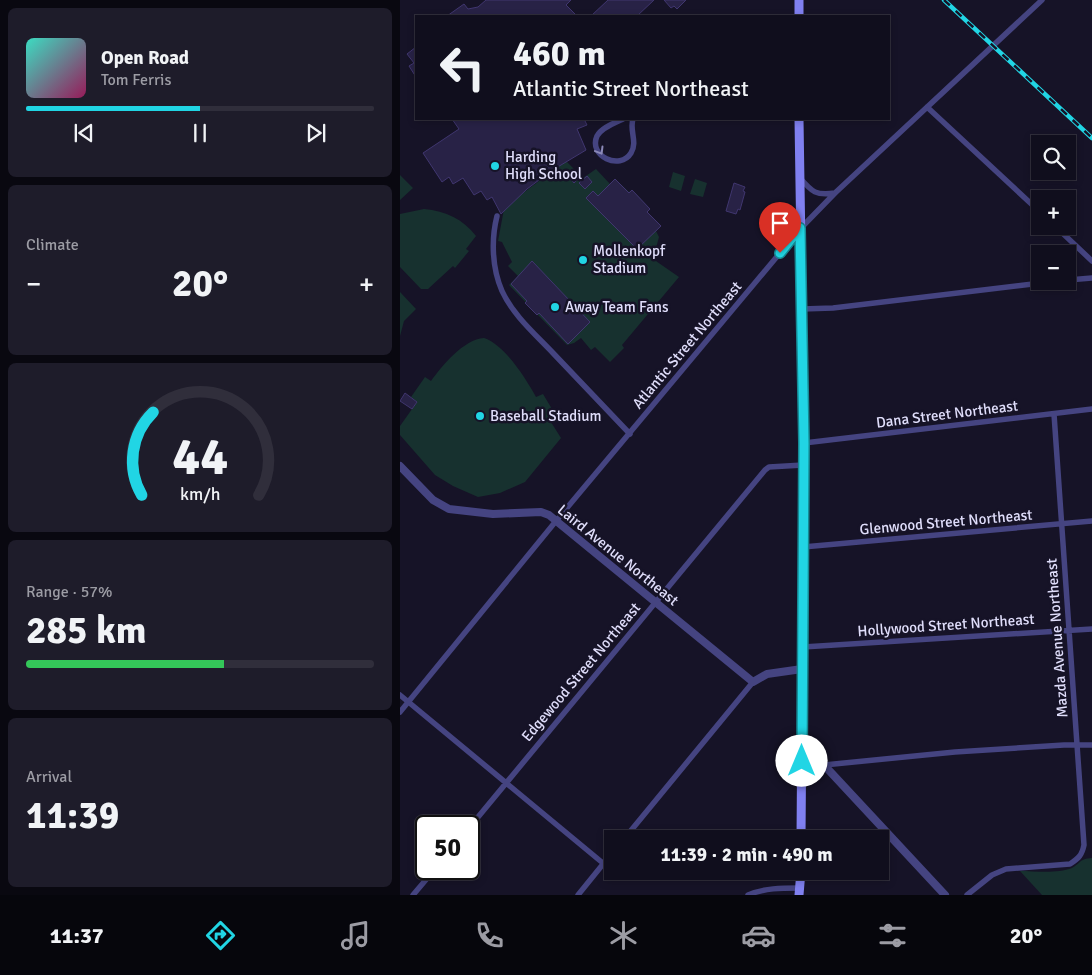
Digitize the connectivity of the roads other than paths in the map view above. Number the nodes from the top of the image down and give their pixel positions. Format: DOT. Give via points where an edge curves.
graph roads {
  1 [pos="799,0"];
  2 [pos="1042,0"];
  3 [pos="799,15"];
  4 [pos="928,107"];
  5 [pos="621,120"];
  6 [pos="634,120"];
  7 [pos="799,120"];
  8 [pos="800,178"];
  9 [pos="834,193"];
  10 [pos="1031,204"];
  11 [pos="497,216"];
  12 [pos="800,228"];
  13 [pos="1065,235"];
  14 [pos="1092,261"];
  15 [pos="1092,278"];
  16 [pos="1076,279"];
  17 [pos="1031,284"];
  18 [pos="802,309"];
  19 [pos="1092,409"];
  20 [pos="1054,414"];
  21 [pos="630,434"];
  22 [pos="804,443"];
  23 [pos="803,465"];
  24 [pos="400,466"];
  25 [pos="556,521"];
  26 [pos="1092,521"];
  27 [pos="1061,524"];
  28 [pos="803,547"];
  29 [pos="655,602"];
  30 [pos="1092,629"];
  31 [pos="1069,630"];
  32 [pos="803,647"];
  33 [pos="802,668"];
  34 [pos="753,682"];
  35 [pos="400,695"];
  36 [pos="408,702"];
  37 [pos="400,712"];
  38 [pos="1077,746"];
  39 [pos="1092,746"];
  40 [pos="802,761"];
  41 [pos="824,765"];
  42 [pos="506,783"];
  43 [pos="480,815"];
  44 [pos="631,830"];
  45 [pos="801,830"];
  46 [pos="604,864"];
  47 [pos="426,880"];
  48 [pos="799,891"];
  49 [pos="413,895"];
  50 [pos="578,895"];
  51 [pos="748,895"];
  52 [pos="945,895"];
  53 [pos="967,895"];
  1 -- 3 [label="main road"];
  2 -- 4 [label="street, Atlantic Street Northeast"];
  4 -- 9 [label="street, Atlantic Street Northeast"];
  4 -- 10 [label="street"];
  5 -- 6 [label="street, one-way" via="598,135 595,143 606,160 622,160 632,152 635,145"];
  7 -- 8 [label="main road"];
  8 -- 9 [label="street" via="818,194"];
  8 -- 12 [label="main road"];
  9 -- 12 [label="street, Atlantic Street Northeast"];
  11 -- 21 [label="street" via="494,257 507,300 524,323"];
  12 -- 18 [label="main road"];
  12 -- 21 [label="street, Atlantic Street Northeast"];
  13 -- 14 [label="street"];
  15 -- 16 [label="street"];
  17 -- 18 [label="street"];
  18 -- 22 [label="main road"];
  19 -- 20 [label="street, Dana Street Northeast"];
  20 -- 22 [label="street, Dana Street Northeast"];
  20 -- 27 [label="street, Mazda Avenue Northeast"];
  21 -- 25 [label="street, Atlantic Street Northeast"];
  22 -- 23 [label="main road"];
  23 -- 28 [label="main road"];
  23 -- 29 [label="street, Edgewood Street Northeast" via="765,470"];
  24 -- 25 [label="street, Laird Avenue Northeast" via="433,500 449,509 493,514 541,512"];
  25 -- 29 [label="street, Laird Avenue Northeast"];
  25 -- 36 [label="street, Atlantic Street Northeast"];
  26 -- 27 [label="street, Glenwood Street Northeast"];
  27 -- 28 [label="street, Glenwood Street Northeast"];
  27 -- 31 [label="street, Mazda Avenue Northeast"];
  28 -- 32 [label="main road"];
  29 -- 34 [label="street, Laird Avenue Northeast"];
  29 -- 42 [label="street, Edgewood Street Northeast"];
  30 -- 31 [label="street, Hollywood Street Northeast"];
  31 -- 32 [label="street, Hollywood Street Northeast"];
  31 -- 38 [label="street, Mazda Avenue Northeast"];
  32 -- 33 [label="main road"];
  33 -- 34 [label="street" via="767,674"];
  33 -- 40 [label="main road"];
  34 -- 44 [label="street"];
  35 -- 36 [label="street"];
  36 -- 37 [label="street, Atlantic Street Northeast"];
  36 -- 42 [label="street"];
  38 -- 39 [label="street"];
  38 -- 41 [label="street" via="956,752"];
  38 -- 53 [label="street, Mazda Avenue Northeast" via="1084,845 1078,859 1063,865 1006,869 992,875"];
  40 -- 41 [label="street"];
  40 -- 45 [label="main road"];
  41 -- 52 [label="street"];
  42 -- 43 [label="street, Edgewood Street Northeast"];
  42 -- 46 [label="street"];
  46 -- 50 [label="street"];
  47 -- 49 [label="street"];
  48 -- 51 [label="street" via="773,888"];
}
